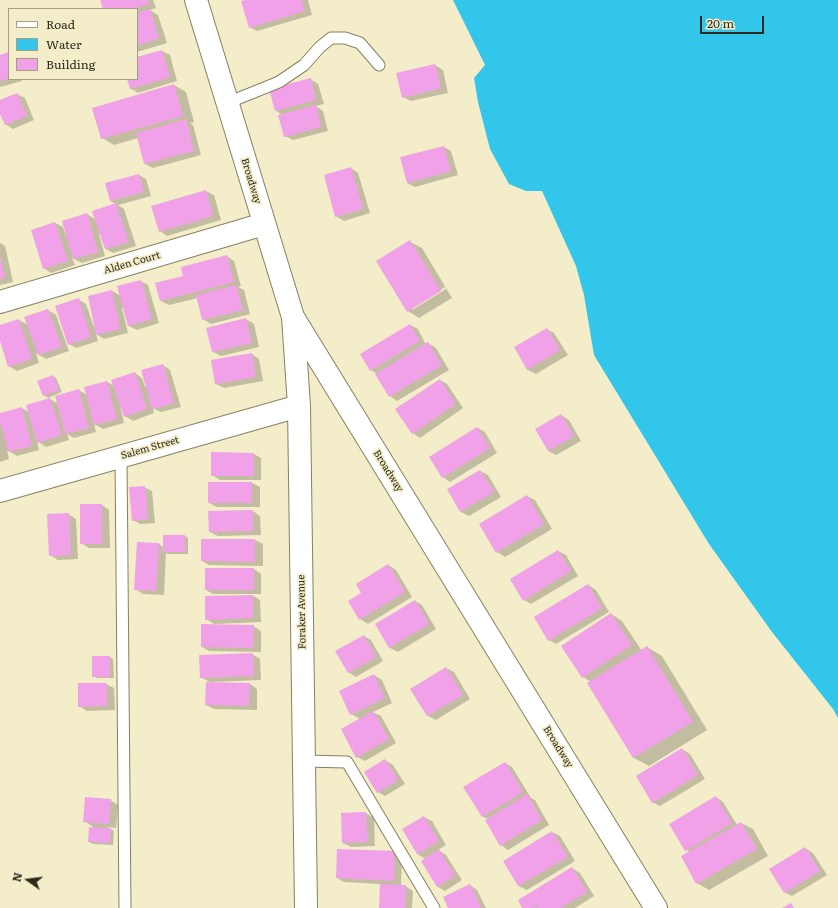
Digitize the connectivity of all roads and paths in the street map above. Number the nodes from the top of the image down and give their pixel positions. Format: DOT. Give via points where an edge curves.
graph roads {
  1 [pos="196,0"];
  2 [pos="379,65"];
  3 [pos="227,103"];
  4 [pos="264,224"];
  5 [pos="0,302"];
  6 [pos="292,317"];
  7 [pos="299,406"];
  8 [pos="120,457"];
  9 [pos="0,491"];
  10 [pos="304,761"];
  11 [pos="125,908"];
  12 [pos="306,908"];
  13 [pos="434,908"];
  14 [pos="656,908"];
  1 -- 3 [label="street, Broadway"];
  2 -- 3 [label="lane" via="360,43 345,38 331,38 304,65 279,82"];
  3 -- 4 [label="street, Broadway"];
  4 -- 5 [label="street, Alden Court"];
  4 -- 6 [label="street, Broadway"];
  6 -- 7 [label="street, Foraker Avenue"];
  6 -- 14 [label="street, Broadway"];
  7 -- 8 [label="street, Salem Street"];
  7 -- 10 [label="street, Foraker Avenue"];
  8 -- 9 [label="street, Salem Street"];
  8 -- 11 [label="lane"];
  10 -- 12 [label="street, Foraker Avenue"];
  10 -- 13 [label="lane" via="347,762"];
}
